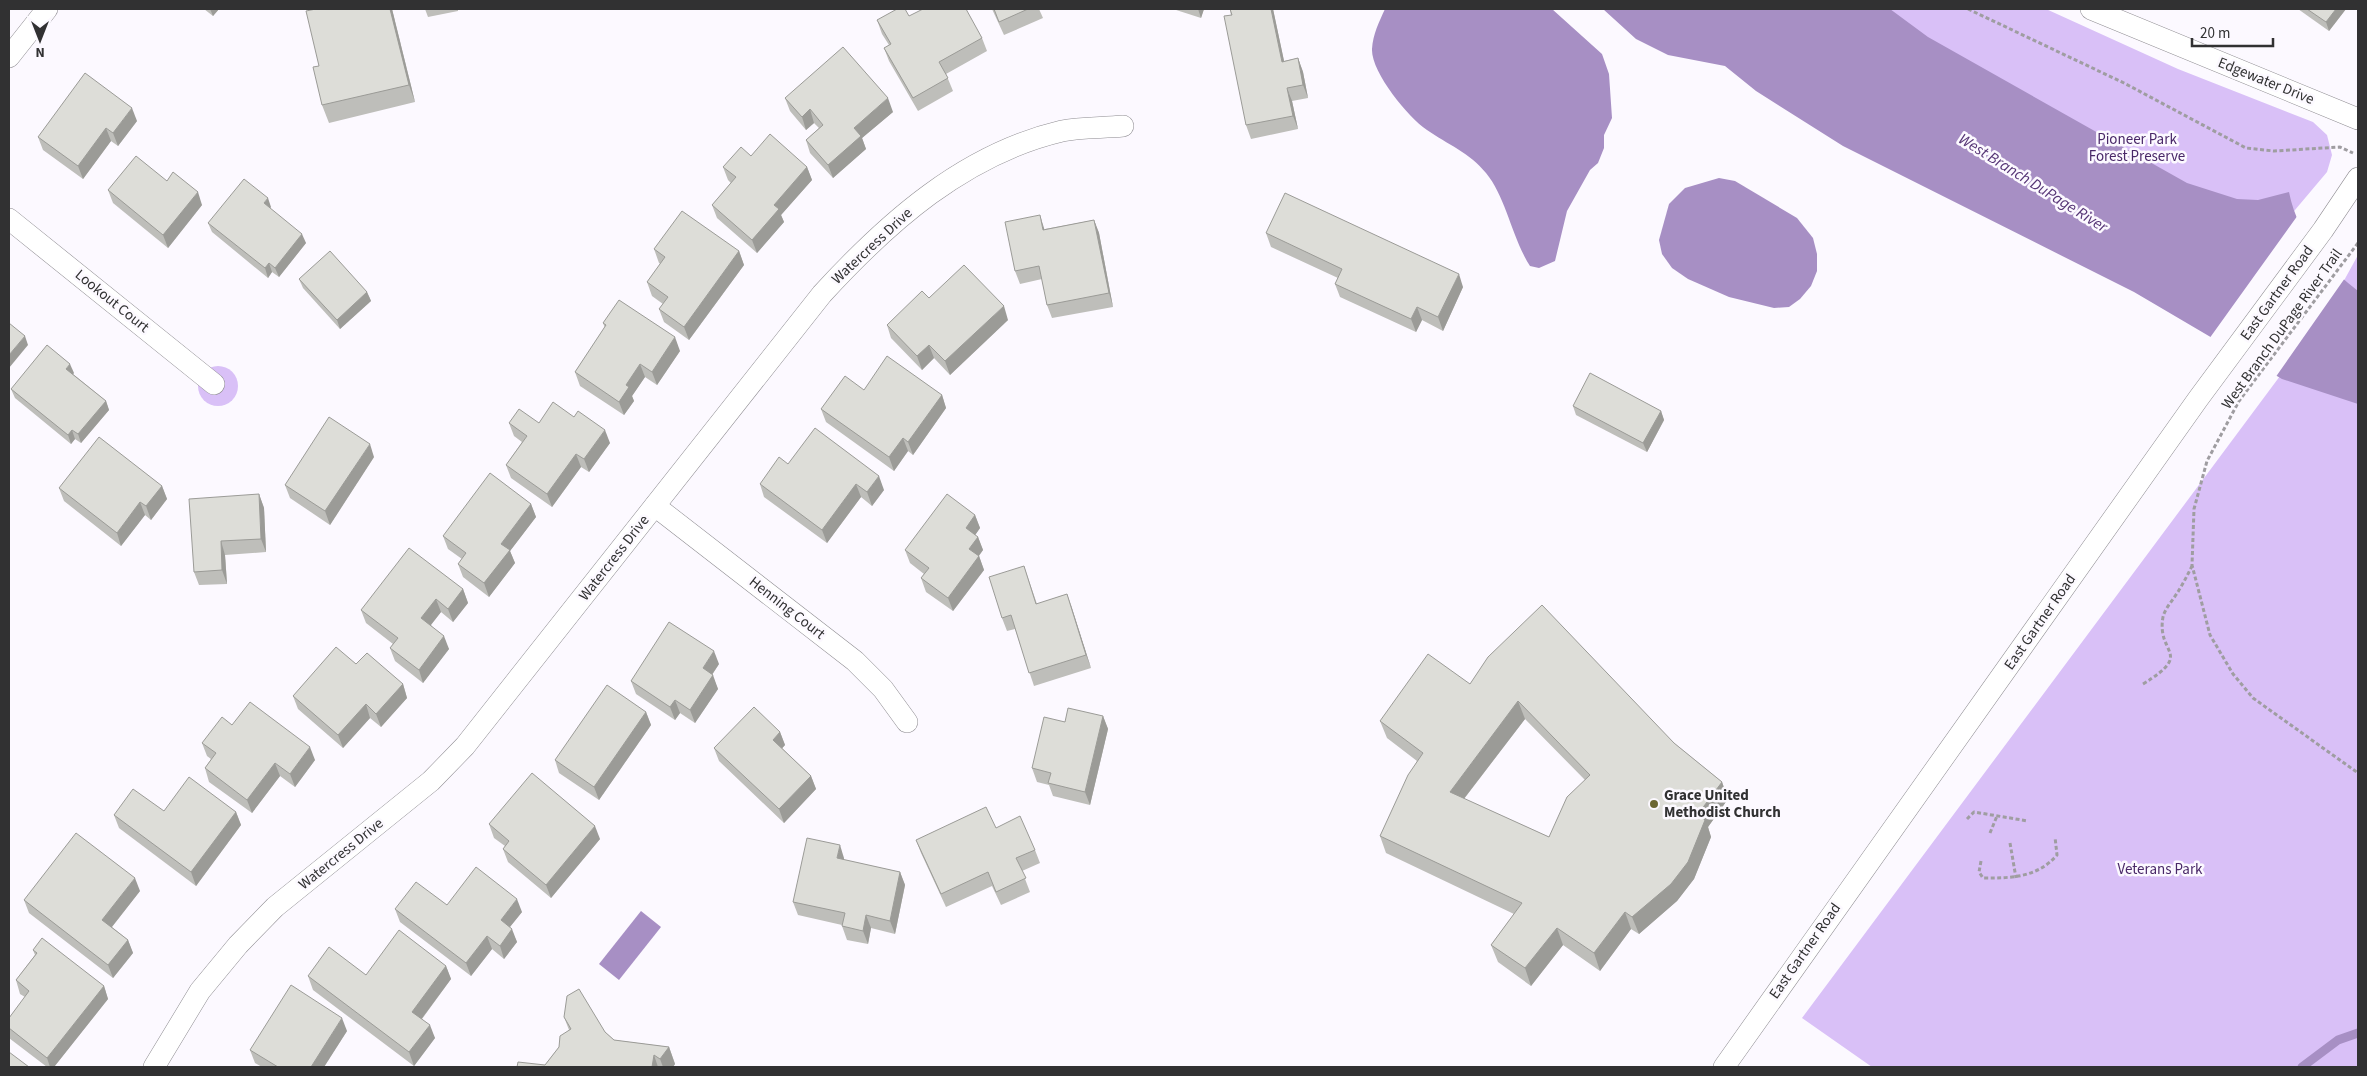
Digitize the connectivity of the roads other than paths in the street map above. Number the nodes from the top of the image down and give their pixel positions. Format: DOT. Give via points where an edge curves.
graph roads {
  1 [pos="48,9"];
  2 [pos="2091,9"];
  3 [pos="9,58"];
  4 [pos="2358,119"];
  5 [pos="1123,126"];
  6 [pos="2358,178"];
  7 [pos="9,219"];
  8 [pos="214,384"];
  9 [pos="655,506"];
  10 [pos="907,722"];
  11 [pos="154,1067"];
  12 [pos="1724,1067"];
  1 -- 3 [label="street"];
  2 -- 4 [label="street, Edgewater Drive"];
  5 -- 9 [label="street, Watercress Drive" via="1062,131 988,157 938,188 891,224 822,294"];
  6 -- 12 [label="street, East Gartner Road"];
  7 -- 8 [label="street, Lookout Court"];
  9 -- 10 [label="street, Henning Court" via="855,661 883,689"];
  9 -- 11 [label="street, Watercress Drive" via="465,746 430,781 276,908 238,945 200,992"];
}
